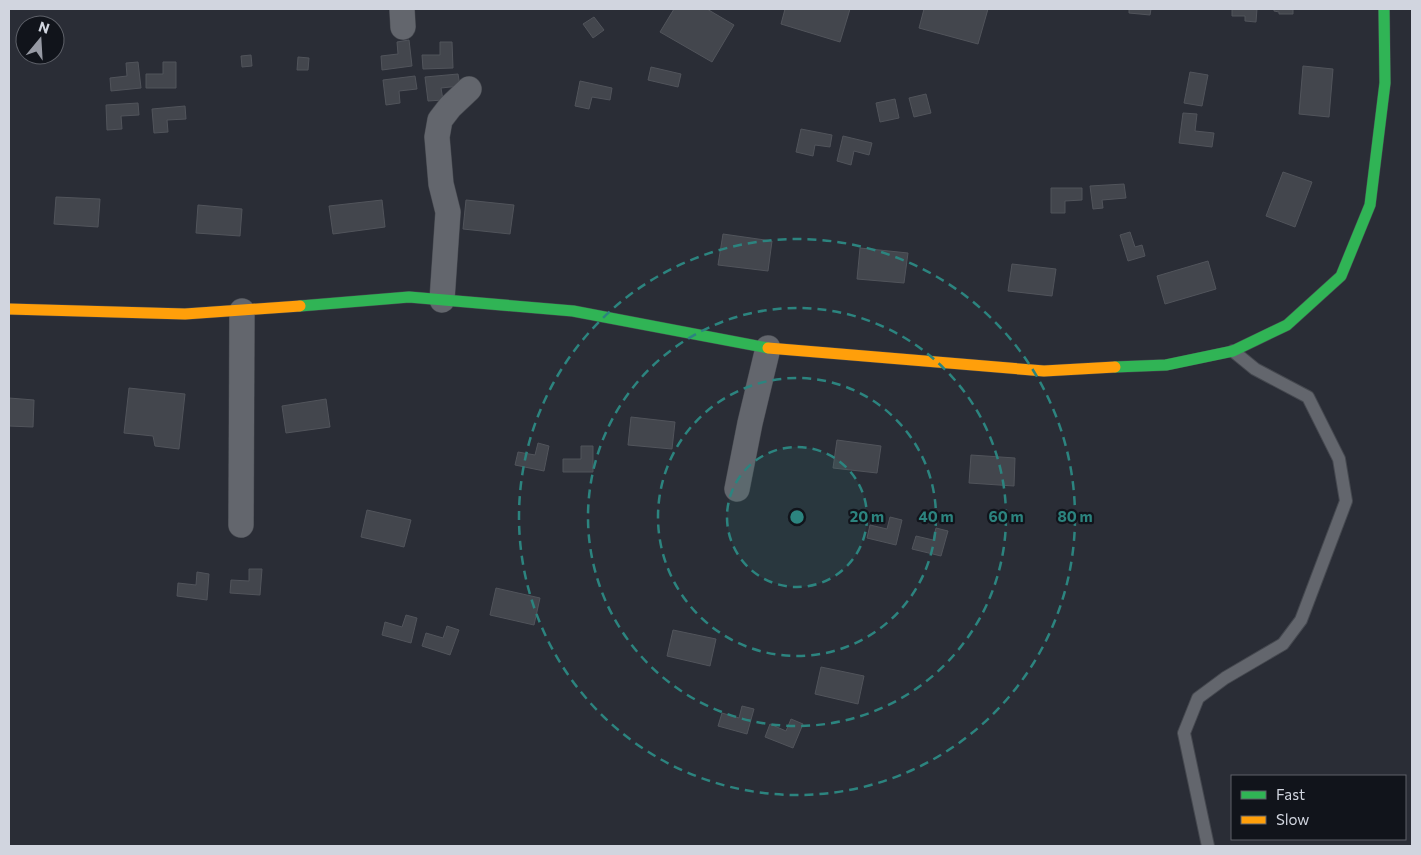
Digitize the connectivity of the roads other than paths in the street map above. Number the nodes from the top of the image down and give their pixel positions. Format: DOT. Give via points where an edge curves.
graph roads {
  1 [pos="1384,9"];
  2 [pos="469,89"];
  3 [pos="442,300"];
  4 [pos="9,309"];
  5 [pos="242,311"];
  6 [pos="768,348"];
  7 [pos="1233,351"];
  8 [pos="737,489"];
  9 [pos="240,525"];
  10 [pos="1208,846"];
  1 -- 7 [label="street" via="1385,83 1370,205 1341,276 1287,325"];
  2 -- 3 [label="street" via="440,120 437,137 441,184 448,212"];
  3 -- 5 [label="street" via="409,297"];
  3 -- 6 [label="street" via="573,311"];
  4 -- 5 [label="street" via="185,314"];
  5 -- 9 [label="street"];
  6 -- 7 [label="street" via="1044,371 1166,365"];
  6 -- 8 [label="street"];
  7 -- 10 [label="lane" via="1255,369 1308,397 1339,458 1346,501 1301,620 1283,644 1198,698 1184,733"];
}
